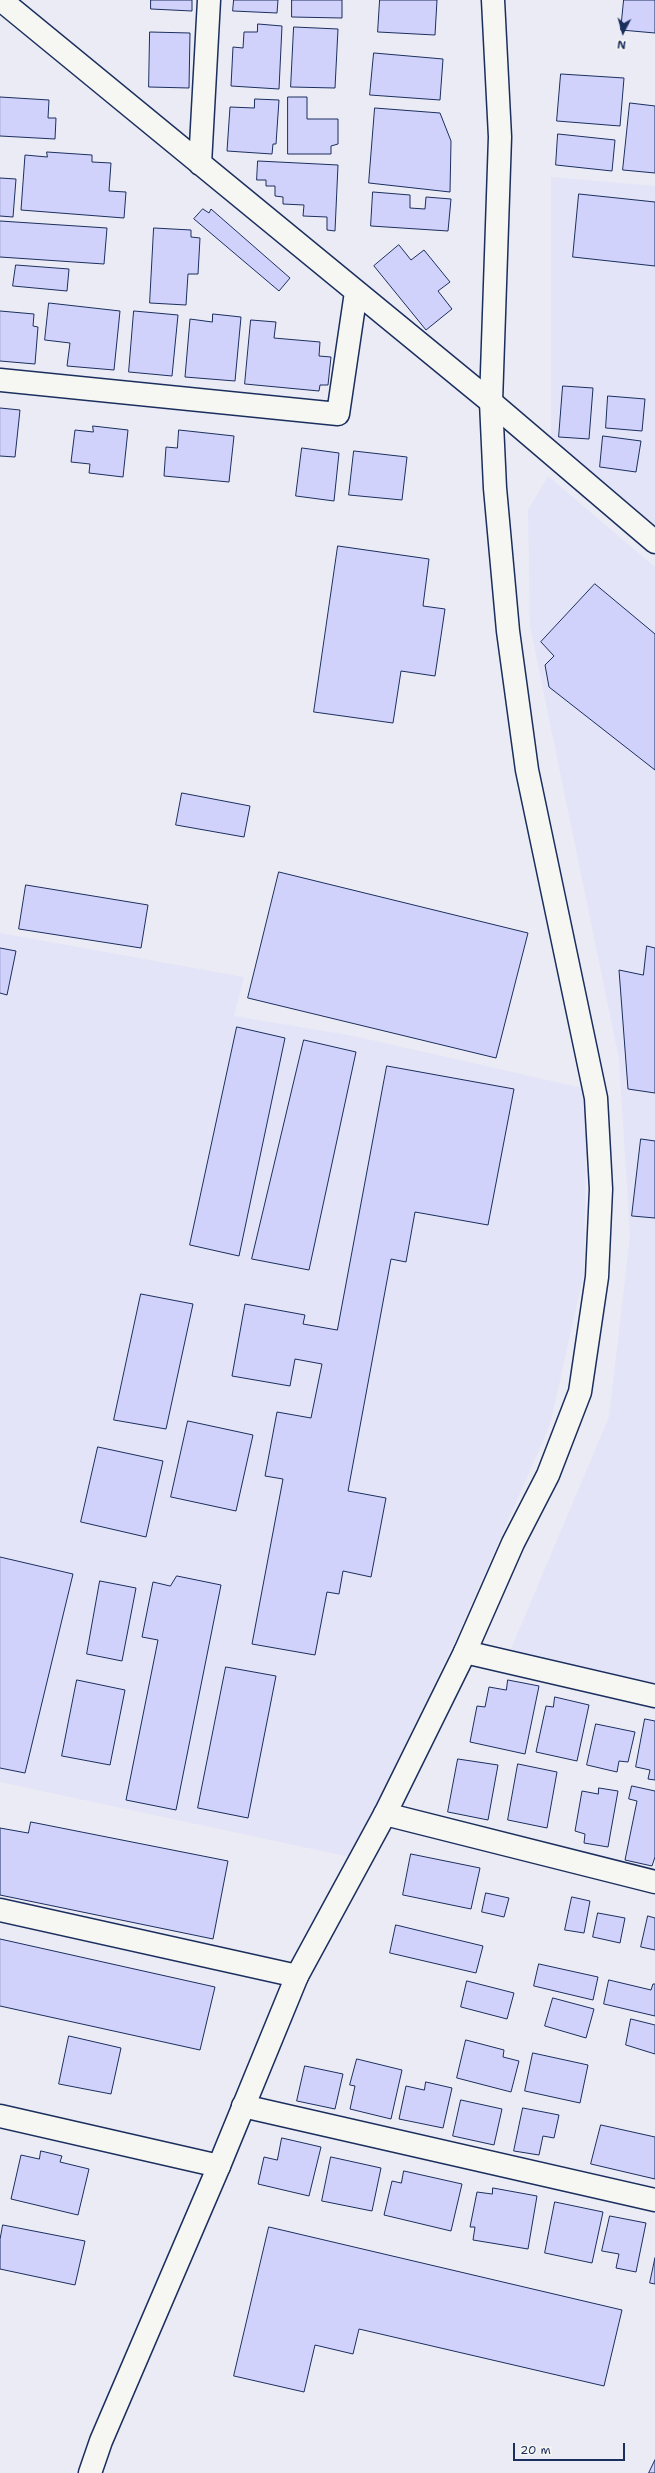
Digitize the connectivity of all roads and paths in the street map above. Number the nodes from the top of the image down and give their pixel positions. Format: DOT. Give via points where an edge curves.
graph roads {
  1 [pos="1,0"];
  2 [pos="209,0"];
  3 [pos="493,0"];
  4 [pos="200,164"];
  5 [pos="356,292"];
  6 [pos="0,380"];
  7 [pos="491,402"];
  8 [pos="655,542"];
  9 [pos="465,1652"];
  10 [pos="655,1696"];
  11 [pos="385,1814"];
  12 [pos="655,1882"];
  13 [pos="0,1910"];
  14 [pos="297,1976"];
  15 [pos="243,2106"];
  16 [pos="0,2116"];
  17 [pos="219,2166"];
  18 [pos="655,2200"];
  19 [pos="90,2473"];
  1 -- 4 [label="street"];
  2 -- 4 [label="street"];
  3 -- 7 [label="street" via="500,138"];
  4 -- 5 [label="street"];
  5 -- 6 [label="street" via="338,414"];
  5 -- 7 [label="street"];
  7 -- 8 [label="street"];
  7 -- 9 [label="street" via="495,488 508,631 526,762 596,1098 601,1189 598,1277 580,1392 548,1475 513,1542"];
  9 -- 10 [label="street"];
  9 -- 11 [label="street"];
  11 -- 12 [label="street"];
  11 -- 14 [label="street"];
  13 -- 14 [label="street"];
  14 -- 15 [label="street"];
  15 -- 17 [label="street"];
  15 -- 18 [label="street"];
  16 -- 17 [label="street"];
  17 -- 19 [label="street" via="101,2441"];
}
